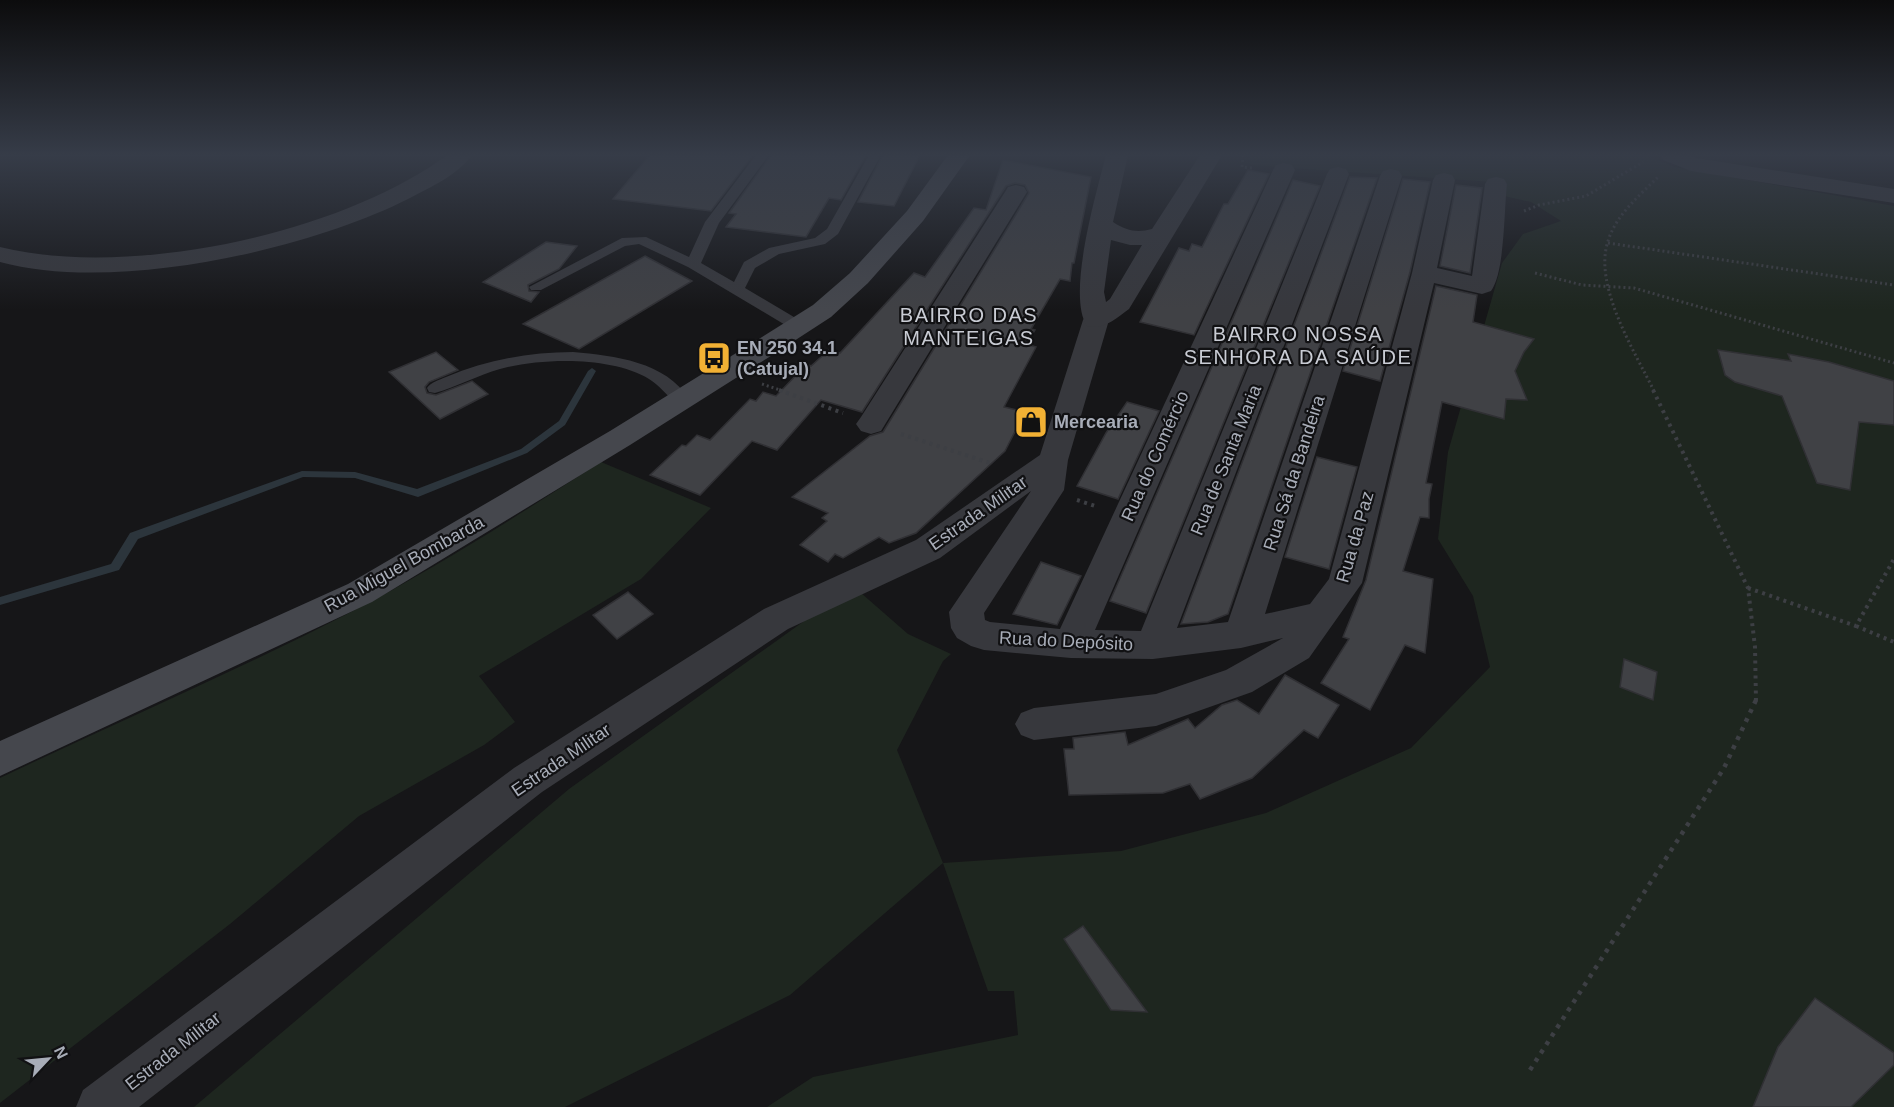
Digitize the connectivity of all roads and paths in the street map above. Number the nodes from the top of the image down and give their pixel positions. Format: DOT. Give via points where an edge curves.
graph roads {
  1 [pos="370,207"];
  2 [pos="724,207"];
  3 [pos="846,207"];
  4 [pos="922,207"];
  5 [pos="1007,207"];
  6 [pos="1105,207"];
  7 [pos="1178,207"];
  8 [pos="1268,207"];
  9 [pos="1325,207"];
  10 [pos="1381,207"];
  11 [pos="1438,207"];
  12 [pos="1495,207"];
  13 [pos="1535,207"];
  14 [pos="1627,207"];
  15 [pos="1101,224"];
  16 [pos="1161,234"];
  17 [pos="1608,243"];
  18 [pos="0,254"];
  19 [pos="1490,257"];
  20 [pos="693,264"];
  21 [pos="1424,273"];
  22 [pos="1534,273"];
  23 [pos="1894,285"];
  24 [pos="1611,286"];
  25 [pos="536,287"];
  26 [pos="737,290"];
  27 [pos="1096,320"];
  28 [pos="798,326"];
  29 [pos="1894,363"];
  30 [pos="435,388"];
  31 [pos="682,400"];
  32 [pos="871,424"];
  33 [pos="1053,460"];
  34 [pos="1894,559"];
  35 [pos="1748,588"];
  36 [pos="1321,615"];
  37 [pos="1856,626"];
  38 [pos="1241,633"];
  39 [pos="1894,642"];
  40 [pos="1071,644"];
  41 [pos="1153,645"];
  42 [pos="1034,724"];
  43 [pos="0,759"];
  44 [pos="1530,1070"];
  45 [pos="100,1107"];
  1 -- 18 [label="street" via="265,243 180,258 94,266 19,260"];
  2 -- 20 [label="lane" via="712,222"];
  3 -- 26 [label="lane" via="833,231 820,241 774,251 749,265"];
  4 -- 28 [label="main road, Rua Miguel Bombarda" via="859,278"];
  5 -- 32 [label="street"];
  6 -- 15 [label="street"];
  7 -- 16 [label="street"];
  8 -- 40 [label="street, Rua do Comércio"];
  9 -- 41 [label="street, Rua de Santa Maria"];
  10 -- 38 [label="street, Rua Sá da Bandeira"];
  11 -- 21 [label="street, Rua da Paz"];
  12 -- 19 [label="street"];
  13 -- 19 [label="path" via="1508,223"];
  14 -- 17 [label="path"];
  15 -- 16 [label="street" via="1117,236 1131,239"];
  15 -- 27 [label="street" via="1091,292"];
  16 -- 27 [label="street" via="1120,304"];
  17 -- 23 [label="path"];
  17 -- 24 [label="path" via="1605,268"];
  19 -- 21 [label="street" via="1482,286"];
  20 -- 25 [label="lane" via="641,240 622,242"];
  20 -- 26 [label="lane"];
  21 -- 36 [label="street, Rua da Paz" via="1345,583"];
  22 -- 24 [label="path" via="1582,285"];
  24 -- 29 [label="path" via="1634,288"];
  24 -- 35 [label="path" via="1611,302"];
  26 -- 28 [label="lane"];
  27 -- 33 [label="street"];
  28 -- 31 [label="main road, Rua Miguel Bombarda"];
  30 -- 31 [label="lane" via="474,370 515,359 549,356 620,362 652,373"];
  31 -- 43 [label="main road, Rua Miguel Bombarda" via="360,593"];
  33 -- 40 [label="street, Rua do Depósito" via="1048,490 966,612 969,628 984,636"];
  33 -- 45 [label="street, Estrada Militar" via="928,549 776,619 528,780"];
  34 -- 37 [label="path"];
  35 -- 37 [label="path"];
  35 -- 44 [label="path" via="1756,701 1724,768"];
  36 -- 38 [label="street, Rua do Depósito"];
  36 -- 42 [label="street, Rua da Paz" via="1296,648 1239,681 1156,710"];
  37 -- 39 [label="path"];
  38 -- 41 [label="street, Rua do Depósito"];
  40 -- 41 [label="street, Rua do Depósito"];
}
